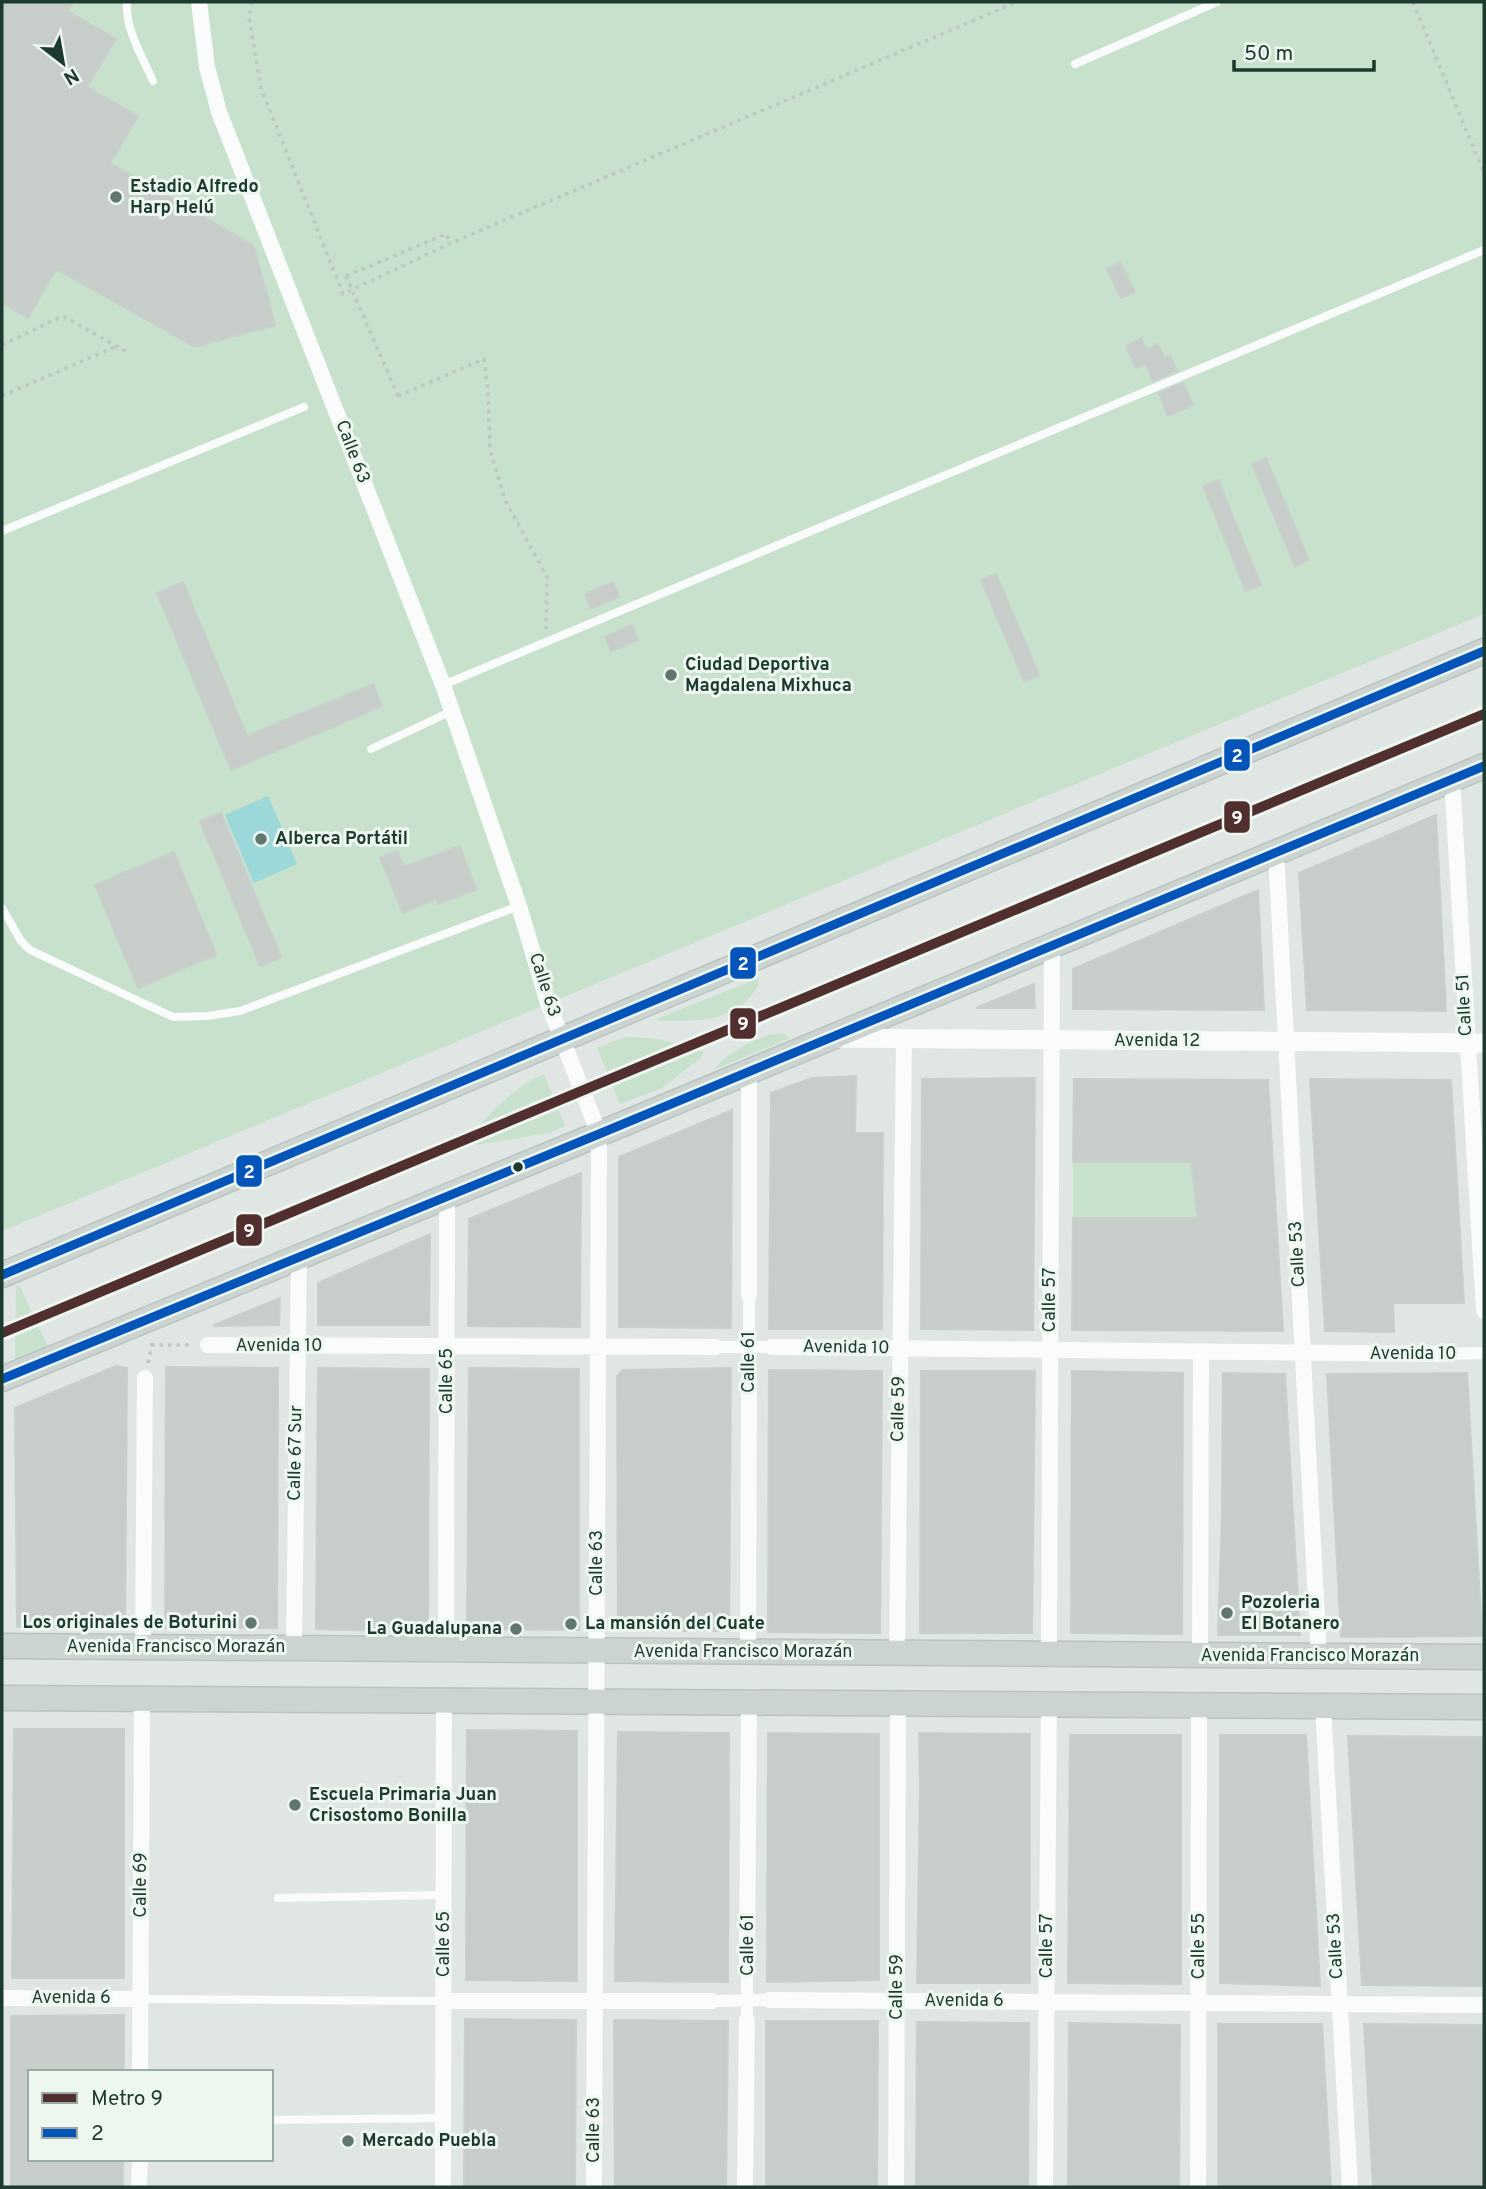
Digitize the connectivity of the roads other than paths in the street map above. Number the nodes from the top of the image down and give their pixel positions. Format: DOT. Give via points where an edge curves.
graph roads {
  1 [pos="127,2"];
  2 [pos="199,2"];
  3 [pos="1217,2"];
  4 [pos="1075,64"];
  5 [pos="153,81"];
  6 [pos="1484,250"];
  7 [pos="304,407"];
  8 [pos="2,531"];
  9 [pos="1484,651"];
  10 [pos="443,685"];
  11 [pos="452,711"];
  12 [pos="371,749"];
  13 [pos="1484,766"];
  14 [pos="1452,779"];
  15 [pos="1276,853"];
  16 [pos="519,905"];
  17 [pos="2,908"];
  18 [pos="1052,946"];
  19 [pos="563,1038"];
  20 [pos="830,1038"];
  21 [pos="904,1039"];
  22 [pos="1051,1040"];
  23 [pos="1286,1041"];
  24 [pos="1476,1043"];
  25 [pos="749,1072"];
  26 [pos="599,1134"];
  27 [pos="447,1196"];
  28 [pos="299,1257"];
  29 [pos="2,1275"];
  30 [pos="748,1294"];
  31 [pos="1484,1313"];
  32 [pos="208,1345"];
  33 [pos="298,1346"];
  34 [pos="447,1346"];
  35 [pos="598,1347"];
  36 [pos="715,1347"];
  37 [pos="748,1347"];
  38 [pos="772,1347"];
  39 [pos="900,1349"];
  40 [pos="1050,1350"];
  41 [pos="1201,1352"];
  42 [pos="1303,1353"];
  43 [pos="1484,1353"];
  44 [pos="1444,1354"];
  45 [pos="749,1373"];
  46 [pos="145,1378"];
  47 [pos="2,1379"];
  48 [pos="2,1646"];
  49 [pos="143,1647"];
  50 [pos="294,1648"];
  51 [pos="446,1649"];
  52 [pos="597,1650"];
  53 [pos="748,1652"];
  54 [pos="897,1653"];
  55 [pos="1049,1654"];
  56 [pos="1200,1655"];
  57 [pos="1319,1656"];
  58 [pos="1484,1657"];
  59 [pos="2,1698"];
  60 [pos="142,1699"];
  61 [pos="444,1701"];
  62 [pos="597,1702"];
  63 [pos="749,1702"];
  64 [pos="898,1703"];
  65 [pos="1049,1704"];
  66 [pos="1199,1705"];
  67 [pos="1323,1706"];
  68 [pos="1484,1707"];
  69 [pos="444,1895"];
  70 [pos="278,1898"];
  71 [pos="747,1963"];
  72 [pos="2,1998"];
  73 [pos="141,1999"];
  74 [pos="747,2000"];
  75 [pos="769,2000"];
  76 [pos="443,2001"];
  77 [pos="595,2001"];
  78 [pos="712,2001"];
  79 [pos="897,2001"];
  80 [pos="1046,2002"];
  81 [pos="1198,2003"];
  82 [pos="1339,2004"];
  83 [pos="1484,2005"];
  84 [pos="747,2020"];
  85 [pos="140,2070"];
  86 [pos="443,2118"];
  87 [pos="273,2120"];
  88 [pos="139,2161"];
  89 [pos="139,2187"];
  90 [pos="443,2187"];
  91 [pos="594,2187"];
  92 [pos="746,2187"];
  93 [pos="895,2187"];
  94 [pos="1045,2187"];
  95 [pos="1198,2187"];
  96 [pos="1350,2187"];
  1 -- 5 [label="lane" via="129,26"];
  2 -- 10 [label="street, Calle 63" via="207,67 219,112"];
  3 -- 4 [label="lane"];
  6 -- 10 [label="lane"];
  7 -- 8 [label="lane"];
  9 -- 19 [label="main road"];
  10 -- 11 [label="street, Calle 63"];
  11 -- 12 [label="lane"];
  11 -- 16 [label="street, Calle 63"];
  13 -- 14 [label="main road"];
  14 -- 15 [label="main road"];
  14 -- 24 [label="street, Calle 51"];
  15 -- 18 [label="main road"];
  15 -- 23 [label="street, Calle 53"];
  16 -- 17 [label="lane" via="240,1011 173,1017 30,950"];
  16 -- 19 [label="street, Calle 63"];
  18 -- 20 [label="main road"];
  18 -- 22 [label="street, Calle 57"];
  19 -- 26 [label="street, Calle 63"];
  19 -- 29 [label="main road"];
  20 -- 21 [label="street, Avenida 12"];
  20 -- 25 [label="main road"];
  21 -- 22 [label="street, Avenida 12"];
  21 -- 39 [label="street, Calle 59"];
  22 -- 23 [label="street, Avenida 12"];
  22 -- 40 [label="street, Calle 57"];
  23 -- 24 [label="street, Avenida 12"];
  23 -- 42 [label="street, Calle 53"];
  24 -- 31 [label="street, Calle 51"];
  25 -- 26 [label="main road"];
  25 -- 30 [label="street, Calle 61"];
  26 -- 27 [label="main road"];
  26 -- 35 [label="street, Calle 63"];
  27 -- 28 [label="main road"];
  27 -- 34 [label="street, Calle 65"];
  28 -- 33 [label="street, Calle 67 Sur"];
  28 -- 47 [label="main road"];
  30 -- 37 [label="street, Calle 61"];
  32 -- 33 [label="street, Avenida 10"];
  33 -- 34 [label="street, Avenida 10"];
  33 -- 50 [label="street, Calle 67 Sur"];
  34 -- 35 [label="street, Avenida 10"];
  34 -- 51 [label="street, Calle 65"];
  35 -- 36 [label="street, Avenida 10"];
  35 -- 52 [label="street, Calle 63"];
  36 -- 37 [label="street, Avenida 10"];
  37 -- 38 [label="street, Avenida 10"];
  37 -- 45 [label="street, Calle 61"];
  38 -- 39 [label="street, Avenida 10"];
  39 -- 40 [label="street, Avenida 10"];
  39 -- 54 [label="street, Calle 59"];
  40 -- 41 [label="street, Avenida 10"];
  40 -- 55 [label="street, Calle 57"];
  41 -- 42 [label="street, Avenida 10"];
  41 -- 56 [label="street"];
  42 -- 44 [label="street, Avenida 10"];
  42 -- 57 [label="street, Calle 53"];
  43 -- 44 [label="street, Avenida 10"];
  45 -- 53 [label="street, Calle 61"];
  46 -- 49 [label="street"];
  48 -- 49 [label="main road, Avenida Francisco Morazán"];
  49 -- 50 [label="main road, Avenida Francisco Morazán"];
  50 -- 51 [label="main road, Avenida Francisco Morazán"];
  51 -- 52 [label="main road, Avenida Francisco Morazán"];
  52 -- 53 [label="main road, Avenida Francisco Morazán"];
  52 -- 62 [label="street, Calle 63"];
  53 -- 54 [label="main road, Avenida Francisco Morazán"];
  54 -- 55 [label="main road, Avenida Francisco Morazán"];
  55 -- 56 [label="main road, Avenida Francisco Morazán"];
  56 -- 57 [label="main road, Avenida Francisco Morazán"];
  57 -- 58 [label="main road, Avenida Francisco Morazán"];
  59 -- 60 [label="main road"];
  60 -- 61 [label="main road"];
  60 -- 73 [label="street, Calle 69"];
  61 -- 62 [label="main road"];
  61 -- 69 [label="street, Calle 65"];
  62 -- 63 [label="main road"];
  62 -- 77 [label="street, Calle 63"];
  63 -- 64 [label="main road"];
  63 -- 71 [label="street, Calle 61"];
  64 -- 65 [label="main road"];
  64 -- 79 [label="street, Calle 59"];
  65 -- 66 [label="main road"];
  65 -- 80 [label="street, Calle 57"];
  66 -- 67 [label="main road"];
  66 -- 81 [label="street, Calle 55"];
  67 -- 68 [label="main road"];
  67 -- 82 [label="street, Calle 53"];
  69 -- 70 [label="lane"];
  69 -- 76 [label="street, Calle 65"];
  71 -- 74 [label="street, Calle 61"];
  72 -- 73 [label="street, Avenida 6"];
  73 -- 76 [label="lane"];
  73 -- 85 [label="street, Calle 69"];
  74 -- 75 [label="street, Avenida 6"];
  74 -- 78 [label="street, Avenida 6"];
  74 -- 84 [label="street, Calle 61"];
  75 -- 79 [label="street, Avenida 6"];
  76 -- 77 [label="street, Avenida 6"];
  76 -- 86 [label="street, Calle 65"];
  77 -- 78 [label="street, Avenida 6"];
  77 -- 91 [label="street, Calle 63"];
  79 -- 80 [label="street, Avenida 6"];
  79 -- 93 [label="street, Calle 59"];
  80 -- 81 [label="street, Avenida 6"];
  80 -- 94 [label="street, Calle 57"];
  81 -- 82 [label="street, Avenida 6"];
  81 -- 95 [label="street, Calle 55"];
  82 -- 83 [label="street, Avenida 6"];
  82 -- 96 [label="street, Calle 53"];
  84 -- 92 [label="street, Calle 61"];
  86 -- 87 [label="lane"];
  86 -- 90 [label="street, Calle 65"];
  88 -- 89 [label="street"];
}
